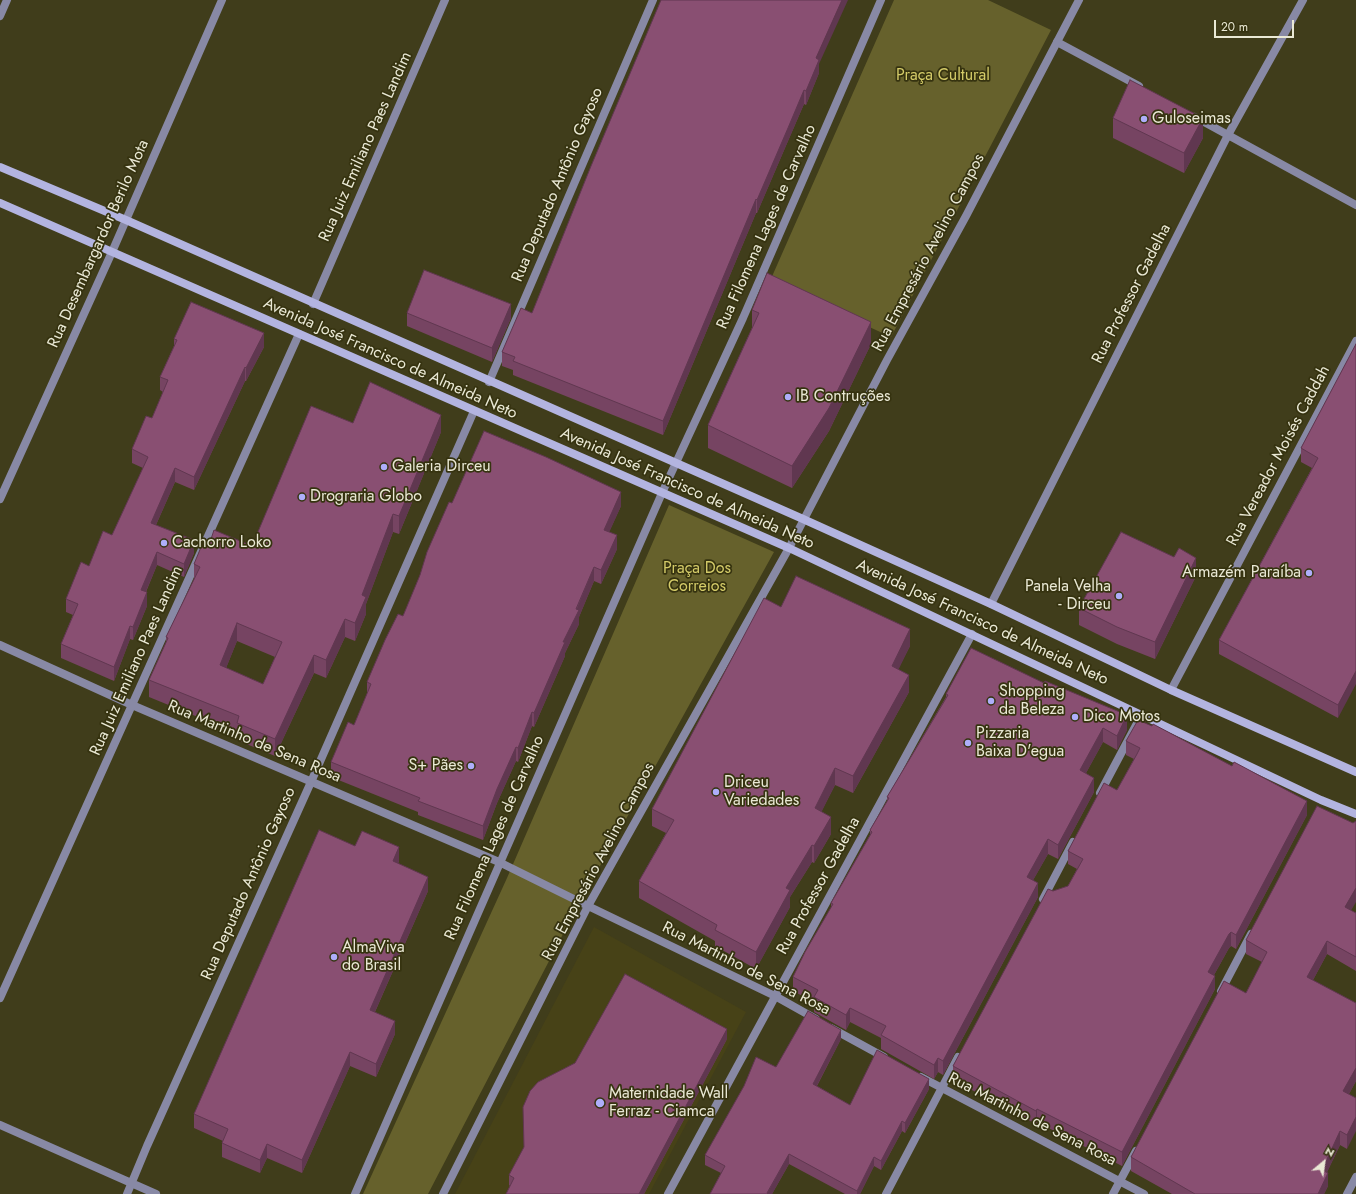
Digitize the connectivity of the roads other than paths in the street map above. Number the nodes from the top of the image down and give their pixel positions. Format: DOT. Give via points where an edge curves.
graph roads {
  1 [pos="7,0"];
  2 [pos="222,0"];
  3 [pos="445,0"];
  4 [pos="653,0"];
  5 [pos="881,0"];
  6 [pos="1079,0"];
  7 [pos="1303,0"];
  8 [pos="0,16"];
  9 [pos="1057,42"];
  10 [pos="1146,90"];
  11 [pos="1187,113"];
  12 [pos="1228,135"];
  13 [pos="0,167"];
  14 [pos="0,203"];
  15 [pos="1356,205"];
  16 [pos="126,220"];
  17 [pos="112,252"];
  18 [pos="312,304"];
  19 [pos="299,334"];
  20 [pos="1356,341"];
  21 [pos="488,382"];
  22 [pos="474,411"];
  23 [pos="675,464"];
  24 [pos="662,493"];
  25 [pos="0,499"];
  26 [pos="803,519"];
  27 [pos="789,548"];
  28 [pos="991,604"];
  29 [pos="972,634"];
  30 [pos="0,645"];
  31 [pos="1171,690"];
  32 [pos="132,705"];
  33 [pos="1142,714"];
  34 [pos="1355,769"];
  35 [pos="311,782"];
  36 [pos="1097,798"];
  37 [pos="1356,814"];
  38 [pos="1079,832"];
  39 [pos="499,862"];
  40 [pos="588,906"];
  41 [pos="1038,908"];
  42 [pos="1254,927"];
  43 [pos="774,996"];
  44 [pos="0,998"];
  45 [pos="1217,998"];
  46 [pos="964,1047"];
  47 [pos="893,1062"];
  48 [pos="913,1073"];
  49 [pos="941,1089"];
  50 [pos="0,1125"];
  51 [pos="1139,1146"];
  52 [pos="1356,1177"];
  53 [pos="1120,1181"];
  54 [pos="132,1183"];
  55 [pos="127,1194"];
  56 [pos="156,1194"];
  57 [pos="355,1194"];
  58 [pos="443,1194"];
  59 [pos="668,1194"];
  60 [pos="886,1194"];
  61 [pos="1113,1194"];
  62 [pos="1144,1194"];
  63 [pos="1347,1194"];
  1 -- 8 [label="street"];
  2 -- 16 [label="street, Rua Desembargardor Berilo Mota"];
  3 -- 18 [label="street, Rua Juiz Emiliano Paes Landim"];
  4 -- 21 [label="street, Rua Deputado Antônio Gayoso"];
  5 -- 23 [label="street, Rua Filomena Lages de Carvalho" via="743,318"];
  6 -- 9 [label="street, Rua Empresário Avelino Campos"];
  7 -- 12 [label="street, Rua Professor Gadelha"];
  9 -- 10 [label="street"];
  9 -- 26 [label="street, Rua Empresário Avelino Campos"];
  11 -- 12 [label="street"];
  12 -- 15 [label="street"];
  12 -- 28 [label="street, Rua Professor Gadelha"];
  13 -- 16 [label="main road, Avenida José Francisco de Almeida Neto"];
  14 -- 17 [label="main road, Avenida José Francisco de Almeida Neto"];
  16 -- 17 [label="street, Rua Desembargardor Berilo Mota"];
  16 -- 18 [label="main road, Avenida José Francisco de Almeida Neto"];
  17 -- 19 [label="main road, Avenida José Francisco de Almeida Neto"];
  17 -- 25 [label="street, Rua Desembargardor Berilo Mota"];
  18 -- 21 [label="main road, Avenida José Francisco de Almeida Neto"];
  19 -- 22 [label="main road, Avenida José Francisco de Almeida Neto"];
  19 -- 32 [label="street, Rua Juiz Emiliano Paes Landim"];
  20 -- 31 [label="street, Rua Vereador Moisés Caddah"];
  21 -- 23 [label="main road, Avenida José Francisco de Almeida Neto"];
  22 -- 24 [label="main road, Avenida José Francisco de Almeida Neto"];
  22 -- 35 [label="street, Rua Deputado Antônio Gayoso"];
  23 -- 24 [label="street, Rua Filomena Lages de Carvalho"];
  23 -- 26 [label="main road, Avenida José Francisco de Almeida Neto"];
  24 -- 27 [label="main road, Avenida José Francisco de Almeida Neto"];
  24 -- 39 [label="street, Rua Filomena Lages de Carvalho"];
  26 -- 27 [label="street, Rua Empresário Avelino Campos"];
  26 -- 28 [label="main road, Avenida José Francisco de Almeida Neto"];
  27 -- 29 [label="main road, Avenida José Francisco de Almeida Neto"];
  27 -- 40 [label="street, Rua Empresário Avelino Campos"];
  28 -- 31 [label="main road, Avenida José Francisco de Almeida Neto"];
  29 -- 33 [label="main road, Avenida José Francisco de Almeida Neto"];
  29 -- 43 [label="street, Rua Professor Gadelha"];
  30 -- 32 [label="street, Rua Martinho de Sena Rosa"];
  31 -- 34 [label="main road, Avenida José Francisco de Almeida Neto"];
  32 -- 35 [label="street, Rua Martinho de Sena Rosa"];
  32 -- 44 [label="street, Rua Juiz Emiliano Paes Landim"];
  33 -- 36 [label="street"];
  33 -- 37 [label="main road, Avenida José Francisco de Almeida Neto" via="1320,804"];
  35 -- 39 [label="street, Rua Martinho de Sena Rosa"];
  35 -- 54 [label="street, Rua Deputado Antônio Gayoso"];
  38 -- 41 [label="street"];
  39 -- 40 [label="street, Rua Martinho de Sena Rosa"];
  39 -- 57 [label="street, Rua Filomena Lages de Carvalho"];
  40 -- 43 [label="street, Rua Martinho de Sena Rosa"];
  40 -- 58 [label="street, Rua Empresário Avelino Campos"];
  42 -- 45 [label="street"];
  43 -- 47 [label="street, Rua Martinho de Sena Rosa"];
  43 -- 59 [label="street, Rua Professor Gadelha"];
  46 -- 49 [label="street"];
  48 -- 49 [label="street, Rua Martinho de Sena Rosa"];
  49 -- 53 [label="street, Rua Martinho de Sena Rosa"];
  49 -- 60 [label="street"];
  50 -- 54 [label="street"];
  51 -- 53 [label="street"];
  52 -- 63 [label="street"];
  53 -- 61 [label="street"];
  53 -- 62 [label="street, Rua Martinho de Sena Rosa"];
  54 -- 55 [label="street, Rua Deputado Antônio Gayoso"];
  54 -- 56 [label="street"];
}
